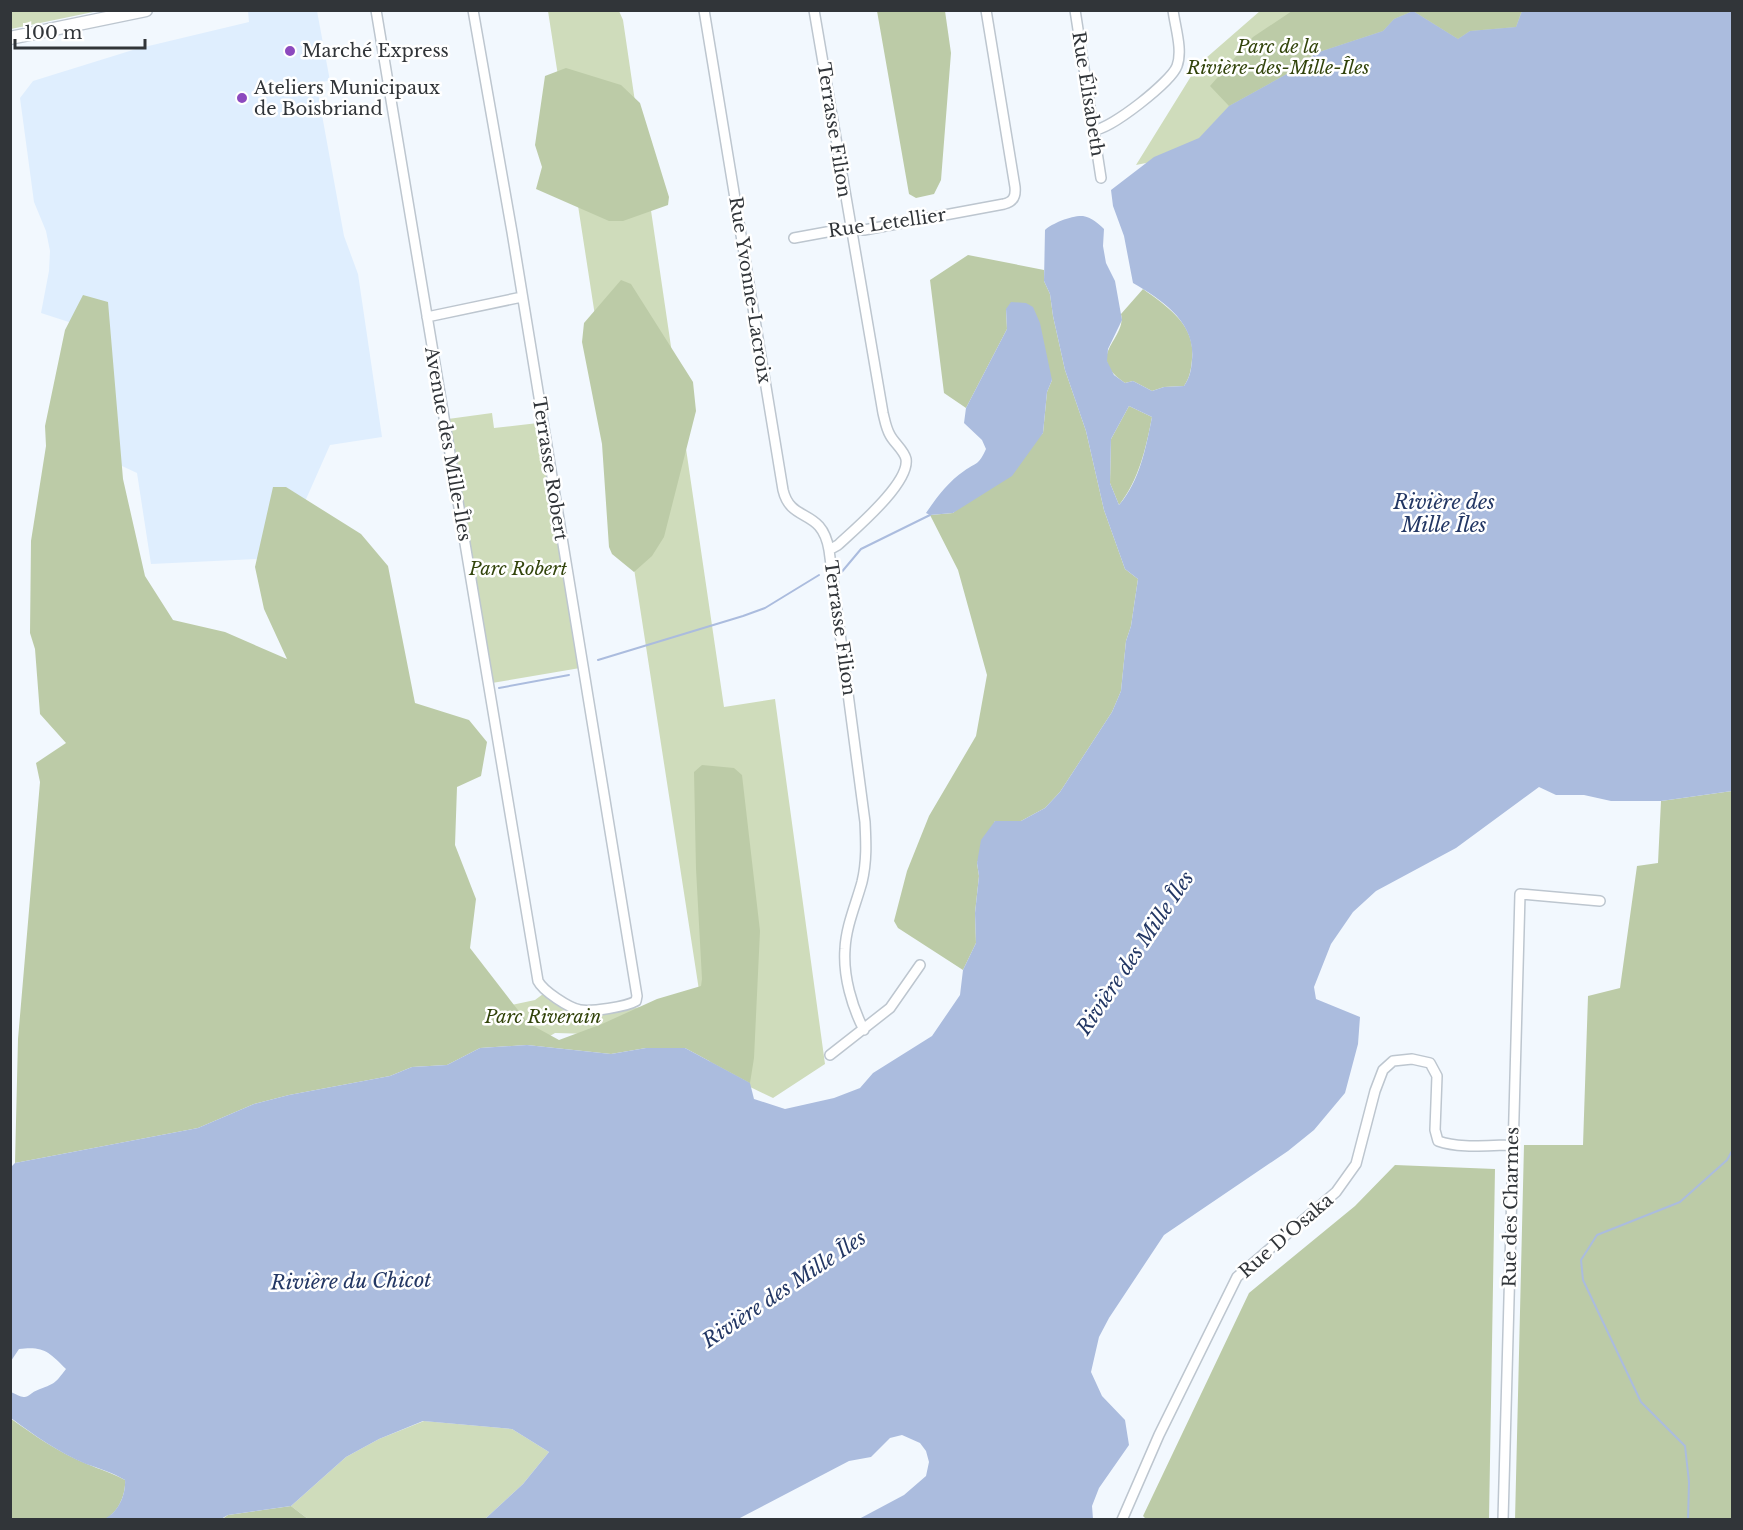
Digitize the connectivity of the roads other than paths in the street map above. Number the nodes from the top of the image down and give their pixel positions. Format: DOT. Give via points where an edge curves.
graph roads {
  1 [pos="146,10"];
  2 [pos="376,10"];
  3 [pos="473,10"];
  4 [pos="704,10"];
  5 [pos="814,10"];
  6 [pos="986,10"];
  7 [pos="1075,10"];
  8 [pos="1173,10"];
  9 [pos="10,38"];
  10 [pos="1094,130"];
  11 [pos="1101,178"];
  12 [pos="851,229"];
  13 [pos="795,238"];
  14 [pos="522,297"];
  15 [pos="427,316"];
  16 [pos="829,550"];
  17 [pos="1600,901"];
  18 [pos="920,965"];
  19 [pos="636,999"];
  20 [pos="864,1030"];
  21 [pos="830,1055"];
  22 [pos="1512,1145"];
  23 [pos="1122,1520"];
  24 [pos="1503,1520"];
  1 -- 9 [label="main road"];
  2 -- 15 [label="street, Avenue des Mille-Îles"];
  3 -- 14 [label="street, Terrasse Robert"];
  4 -- 16 [label="street, Rue Yvonne-Lacroix" via="781,481 788,504 819,525"];
  5 -- 12 [label="street, Terrasse Filion"];
  6 -- 12 [label="street, Rue Letellier" via="1015,187 1013,200 864,230"];
  7 -- 10 [label="street, Rue Élisabeth"];
  8 -- 10 [label="street" via="1178,59 1174,71 1109,126"];
  10 -- 11 [label="street, Rue Élisabeth"];
  12 -- 13 [label="street, Rue Letellier"];
  12 -- 16 [label="street, Terrasse Filion" via="883,413 890,435 906,461 901,477 882,502"];
  14 -- 15 [label="street"];
  14 -- 19 [label="street, Terrasse Robert"];
  15 -- 19 [label="street, Avenue des Mille-Îles" via="538,981 549,993 578,1010 616,1007"];
  16 -- 20 [label="street, Terrasse Filion" via="865,822 865,867 845,955 851,996"];
  17 -- 22 [label="street, Rue des Charmes" via="1520,894"];
  18 -- 20 [label="street" via="890,1008"];
  20 -- 21 [label="street"];
  22 -- 23 [label="street, Rue D'Osaka" via="1465,1146 1438,1141 1437,1076 1430,1063 1412,1059 1393,1061 1383,1070 1356,1164 1336,1192 1238,1276 1159,1435"];
  22 -- 24 [label="street, Rue des Charmes"];
}
